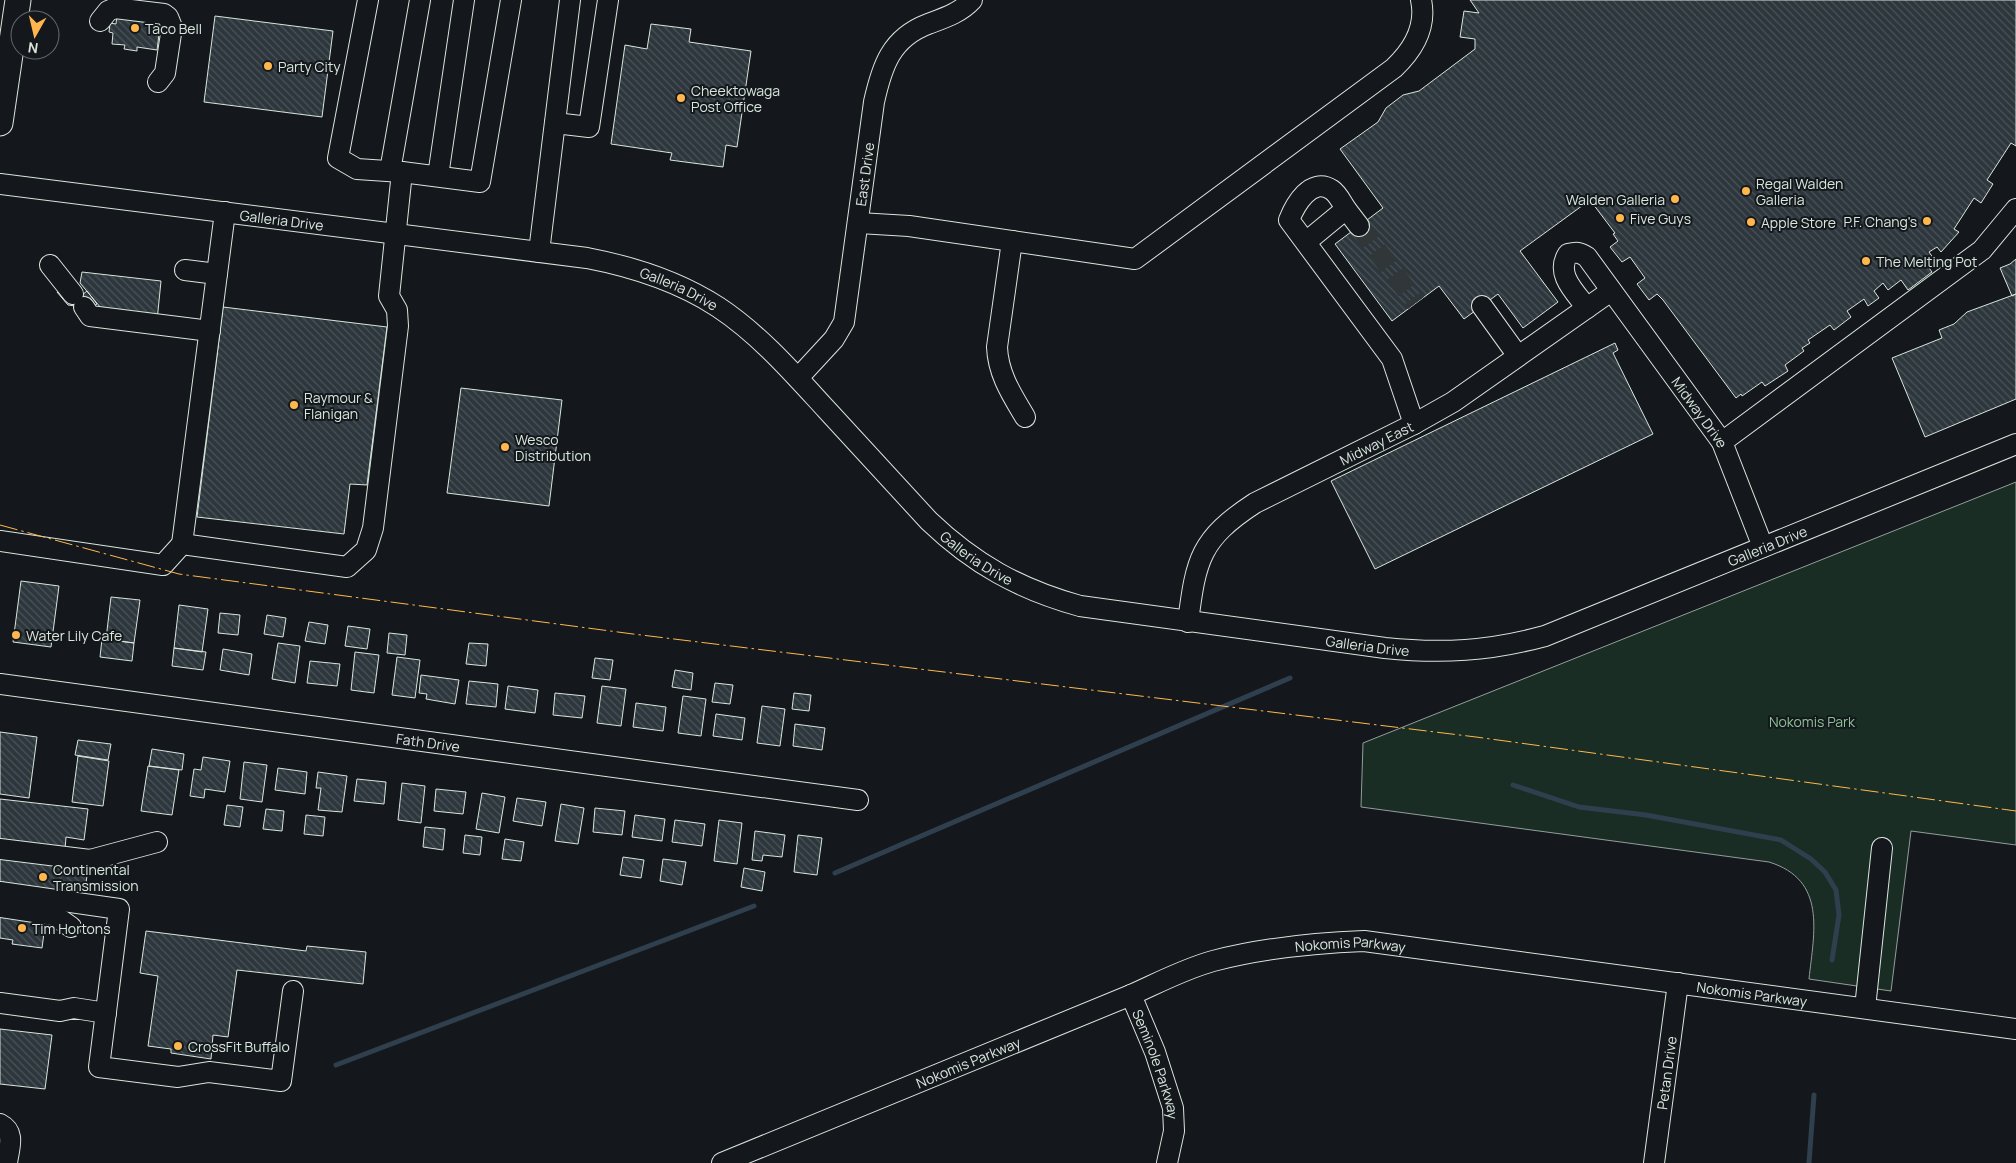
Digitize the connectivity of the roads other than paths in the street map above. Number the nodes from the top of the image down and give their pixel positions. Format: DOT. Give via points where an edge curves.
graph roads {
  1 [pos="18,0"];
  2 [pos="368,0"];
  3 [pos="420,0"];
  4 [pos="464,0"];
  5 [pos="511,0"];
  6 [pos="570,0"];
  7 [pos="608,0"];
  8 [pos="972,0"];
  9 [pos="1421,0"];
  10 [pos="100,21"];
  11 [pos="158,82"];
  12 [pos="0,123"];
  13 [pos="555,123"];
  14 [pos="396,171"];
  15 [pos="438,176"];
  16 [pos="0,184"];
  17 [pos="1346,209"];
  18 [pos="2016,209"];
  19 [pos="225,212"];
  20 [pos="859,223"];
  21 [pos="1359,226"];
  22 [pos="396,234"];
  23 [pos="1012,241"];
  24 [pos="1306,242"];
  25 [pos="539,252"];
  26 [pos="50,265"];
  27 [pos="185,270"];
  28 [pos="217,274"];
  29 [pos="1611,291"];
  30 [pos="1482,306"];
  31 [pos="1587,308"];
  32 [pos="210,331"];
  33 [pos="1518,356"];
  34 [pos="798,378"];
  35 [pos="1025,417"];
  36 [pos="1414,424"];
  37 [pos="1722,442"];
  38 [pos="2016,444"];
  39 [pos="0,540"];
  40 [pos="182,544"];
  41 [pos="1763,547"];
  42 [pos="1188,622"];
  43 [pos="0,684"];
  44 [pos="858,800"];
  45 [pos="157,842"];
  46 [pos="1882,848"];
  47 [pos="0,849"];
  48 [pos="0,892"];
  49 [pos="0,907"];
  50 [pos="71,928"];
  51 [pos="1678,983"];
  52 [pos="293,991"];
  53 [pos="1131,995"];
  54 [pos="0,1003"];
  55 [pos="1865,1008"];
  56 [pos="106,1013"];
  57 [pos="2016,1029"];
  58 [pos="0,1124"];
  59 [pos="7,1163"];
  60 [pos="722,1163"];
  61 [pos="1167,1163"];
  62 [pos="1654,1163"];
  1 -- 12 [label="main road"];
  2 -- 14 [label="street" via="338,158 357,168"];
  3 -- 14 [label="street"];
  4 -- 15 [label="street"];
  5 -- 15 [label="street" via="480,182"];
  6 -- 13 [label="street"];
  7 -- 13 [label="street" via="589,127"];
  8 -- 20 [label="street, East Drive" via="949,16 913,32 899,42 888,57 874,102"];
  9 -- 23 [label="street" via="1421,26 1416,41 1394,68 1134,259"];
  10 -- 11 [label="street" via="115,8 168,17 172,27 165,73"];
  13 -- 25 [label="street"];
  14 -- 15 [label="street"];
  14 -- 22 [label="street"];
  16 -- 19 [label="street, Galleria Drive"];
  17 -- 21 [label="street"];
  17 -- 24 [label="street"];
  17 -- 24 [label="street" via="1332,190 1320,186 1308,191 1295,205 1289,220"];
  18 -- 37 [label="street" via="1982,250"];
  19 -- 22 [label="street, Galleria Drive"];
  19 -- 28 [label="street"];
  20 -- 23 [label="street" via="909,226"];
  20 -- 34 [label="street, East Drive" via="844,322 834,339"];
  22 -- 25 [label="street, Galleria Drive"];
  22 -- 40 [label="street" via="389,296 397,310 398,326 373,528 366,550 347,567"];
  23 -- 35 [label="street" via="997,347 1007,385"];
  24 -- 36 [label="street" via="1392,359"];
  25 -- 34 [label="street, Galleria Drive" via="620,264 674,283 745,327"];
  26 -- 32 [label="street" via="90,316"];
  27 -- 28 [label="street"];
  28 -- 32 [label="street"];
  29 -- 31 [label="street, Midway East"];
  29 -- 31 [label="street, Midway Drive" via="1587,257 1581,253 1568,254 1562,270"];
  29 -- 37 [label="street, Midway Drive"];
  30 -- 33 [label="street"];
  31 -- 33 [label="street, Midway East"];
  32 -- 40 [label="street"];
  33 -- 36 [label="street, Midway East"];
  34 -- 42 [label="street, Galleria Drive" via="929,521 984,567 1040,594 1080,606"];
  36 -- 42 [label="street, Midway East" via="1231,518 1212,537 1195,570"];
  37 -- 41 [label="street, Midway Drive"];
  38 -- 41 [label="street, Galleria Drive"];
  39 -- 40 [label="street" via="163,565"];
  41 -- 42 [label="street, Galleria Drive" via="1545,636 1488,649 1423,652"];
  43 -- 44 [label="street, Fath Drive"];
  45 -- 47 [label="street" via="90,860"];
  46 -- 55 [label="street"];
  48 -- 56 [label="street" via="119,908"];
  49 -- 50 [label="street" via="54,915"];
  51 -- 53 [label="street, Nokomis Parkway" via="1364,941 1313,943 1211,961"];
  51 -- 55 [label="street, Nokomis Parkway"];
  51 -- 62 [label="street, Petan Drive"];
  52 -- 56 [label="street" via="281,1081 210,1072 178,1077 99,1067"];
  53 -- 60 [label="street, Nokomis Parkway"];
  53 -- 61 [label="street, Seminole Parkway" via="1155,1052 1173,1108 1174,1131"];
  54 -- 56 [label="street"];
  55 -- 57 [label="street, Nokomis Parkway"];
  58 -- 59 [label="street" via="11,1134"];
}
